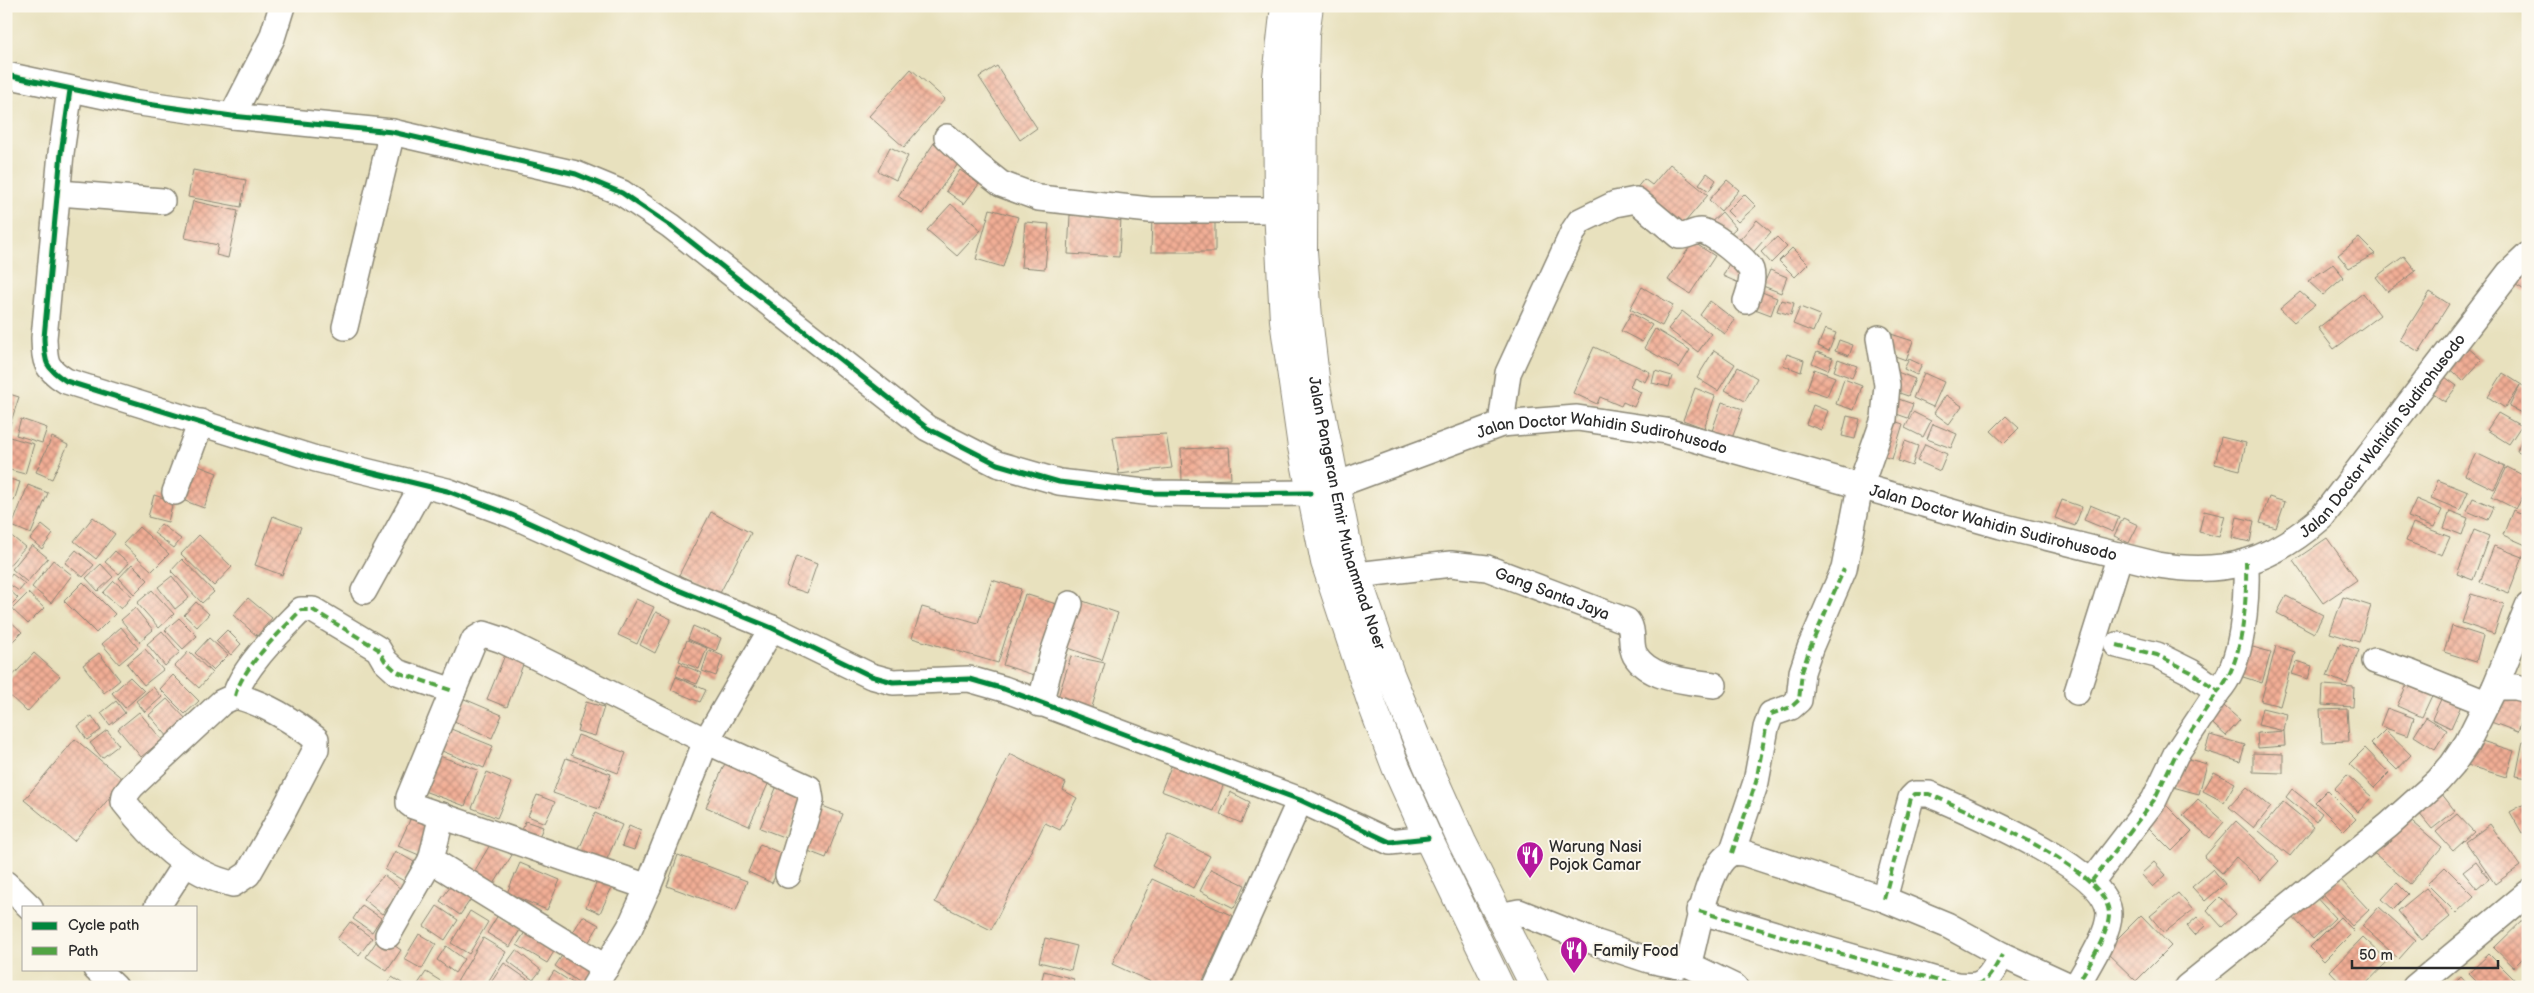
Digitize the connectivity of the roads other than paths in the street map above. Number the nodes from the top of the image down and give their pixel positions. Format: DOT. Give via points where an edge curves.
graph roads {
  1 [pos="282,6"];
  2 [pos="1285,6"];
  3 [pos="1309,6"];
  4 [pos="6,75"];
  5 [pos="1277,77"];
  6 [pos="1304,77"];
  7 [pos="70,90"];
  8 [pos="232,116"];
  9 [pos="392,132"];
  10 [pos="947,137"];
  11 [pos="58,193"];
  12 [pos="162,201"];
  13 [pos="1278,210"];
  14 [pos="2528,255"];
  15 [pos="1746,301"];
  16 [pos="1296,319"];
  17 [pos="345,327"];
  18 [pos="1879,338"];
  19 [pos="201,422"];
  20 [pos="1501,424"];
  21 [pos="1336,485"];
  22 [pos="422,486"];
  23 [pos="1860,486"];
  24 [pos="175,492"];
  25 [pos="1310,492"];
  26 [pos="2120,555"];
  27 [pos="2246,562"];
  28 [pos="1344,564"];
  29 [pos="364,592"];
  30 [pos="1070,604"];
  31 [pos="2528,606"];
  32 [pos="772,628"];
  33 [pos="2117,645"];
  34 [pos="2375,661"];
  35 [pos="1714,685"];
  36 [pos="2528,690"];
  37 [pos="453,691"];
  38 [pos="2218,691"];
  39 [pos="2077,692"];
  40 [pos="2491,695"];
  41 [pos="235,696"];
  42 [pos="1040,704"];
  43 [pos="706,741"];
  44 [pos="1434,779"];
  45 [pos="1406,789"];
  46 [pos="1300,800"];
  47 [pos="442,816"];
  48 [pos="1428,838"];
  49 [pos="1732,853"];
  50 [pos="430,860"];
  51 [pos="185,864"];
  52 [pos="788,875"];
  53 [pos="2091,882"];
  54 [pos="6,884"];
  55 [pos="648,887"];
  56 [pos="2528,893"];
  57 [pos="1884,899"];
  58 [pos="29,906"];
  59 [pos="158,906"];
  60 [pos="1700,911"];
  61 [pos="1499,916"];
  62 [pos="388,935"];
  63 [pos="2002,954"];
  64 [pos="1685,963"];
  65 [pos="600,977"];
  66 [pos="1216,987"];
  67 [pos="1500,987"];
  68 [pos="1535,987"];
  69 [pos="1735,987"];
  70 [pos="2072,987"];
  71 [pos="2076,987"];
  72 [pos="2187,987"];
  73 [pos="2415,987"];
  1 -- 8 [label="street" via="272,38"];
  2 -- 5 [label="main road, Jalan Pangeran Emir Muhammad Noer"];
  3 -- 6 [label="main road, Jalan Pangeran Emir Muhammad Noer"];
  4 -- 7 [label="street"];
  5 -- 6 [label="main road"];
  5 -- 13 [label="main road, Jalan Pangeran Emir Muhammad Noer"];
  6 -- 16 [label="main road, Jalan Pangeran Emir Muhammad Noer" via="1303,251"];
  7 -- 8 [label="street"];
  7 -- 11 [label="street"];
  8 -- 9 [label="street"];
  9 -- 17 [label="street"];
  9 -- 25 [label="street" via="576,174 622,193 670,226 927,428 996,464 1059,482 1153,493"];
  10 -- 13 [label="street" via="1001,184 1039,198 1150,210"];
  11 -- 12 [label="street"];
  11 -- 19 [label="street" via="44,338 45,360 50,371 93,391"];
  13 -- 16 [label="main road, Jalan Pangeran Emir Muhammad Noer"];
  14 -- 27 [label="street, Jalan Doctor Wahidin Sudirohusodo" via="2509,273 2322,517 2287,544"];
  15 -- 20 [label="street" via="1752,279 1748,264 1706,232 1678,236 1636,200 1615,204 1580,221 1508,373"];
  16 -- 21 [label="main road, Jalan Pangeran Emir Muhammad Noer" via="1316,386"];
  16 -- 25 [label="main road, Jalan Pangeran Emir Muhammad Noer" via="1302,447"];
  18 -- 23 [label="street" via="1887,385 1884,419"];
  19 -- 22 [label="street" via="316,459"];
  19 -- 24 [label="street"];
  20 -- 21 [label="street, Jalan Doctor Wahidin Sudirohusodo"];
  20 -- 23 [label="street, Jalan Doctor Wahidin Sudirohusodo" via="1577,418 1666,431"];
  21 -- 28 [label="main road, Jalan Pangeran Emir Muhammad Noer"];
  22 -- 29 [label="street"];
  22 -- 32 [label="street" via="512,515"];
  23 -- 26 [label="street, Jalan Doctor Wahidin Sudirohusodo"];
  23 -- 49 [label="street" via="1844,570 1810,648 1802,672 1800,696 1791,707 1771,714 1756,782"];
  25 -- 28 [label="main road, Jalan Pangeran Emir Muhammad Noer"];
  26 -- 27 [label="street, Jalan Doctor Wahidin Sudirohusodo" via="2184,569 2212,570"];
  26 -- 39 [label="street"];
  27 -- 38 [label="street" via="2245,619 2231,670"];
  28 -- 35 [label="street, Gang Santa Jaya" via="1451,564 1487,568 1627,621 1632,627 1634,654 1646,666 1674,679"];
  28 -- 44 [label="main road, Jalan Pangeran Emir Muhammad Noer"];
  28 -- 45 [label="main road, Jalan Pangeran Emir Muhammad Noer" via="1373,707"];
  30 -- 42 [label="street"];
  31 -- 40 [label="street"];
  32 -- 42 [label="street" via="846,665 893,682 969,679"];
  32 -- 43 [label="street"];
  33 -- 38 [label="street" via="2157,655 2191,672"];
  34 -- 40 [label="street"];
  36 -- 40 [label="street" via="2516,687"];
  37 -- 41 [label="street" via="397,672 378,649 314,610 301,610 244,677"];
  37 -- 43 [label="street" via="474,640 484,634"];
  37 -- 47 [label="street" via="409,796 409,803 413,806"];
  38 -- 53 [label="street" via="2176,754 2154,800"];
  40 -- 72 [label="street" via="2466,743 2438,781 2389,825"];
  41 -- 51 [label="street" via="222,702 125,795 124,802 139,820"];
  41 -- 51 [label="street" via="250,700 302,728 316,739 316,749 248,874 233,884 214,880"];
  42 -- 46 [label="street"];
  43 -- 52 [label="street" via="809,788 811,800"];
  43 -- 55 [label="street"];
  44 -- 45 [label="main road"];
  44 -- 61 [label="main road, Jalan Pangeran Emir Muhammad Noer"];
  45 -- 48 [label="main road, Jalan Pangeran Emir Muhammad Noer"];
  46 -- 48 [label="street" via="1390,842"];
  46 -- 66 [label="street"];
  47 -- 50 [label="street"];
  47 -- 55 [label="street"];
  48 -- 67 [label="main road, Jalan Pangeran Emir Muhammad Noer"];
  49 -- 57 [label="street" via="1744,853"];
  49 -- 60 [label="street" via="1723,860"];
  50 -- 62 [label="street"];
  50 -- 65 [label="street"];
  51 -- 59 [label="street"];
  53 -- 57 [label="street" via="2024,836 1921,792 1911,798"];
  53 -- 71 [label="street" via="2108,905 2108,921"];
  54 -- 58 [label="street"];
  55 -- 65 [label="street" via="630,927"];
  56 -- 73 [label="street"];
  57 -- 63 [label="street" via="1947,925"];
  60 -- 63 [label="street" via="1854,958 1955,984 1982,983"];
  60 -- 64 [label="street" via="1693,947"];
  61 -- 64 [label="street" via="1519,912 1649,960 1678,966"];
  61 -- 68 [label="main road, Jalan Pangeran Emir Muhammad Noer"];
  63 -- 70 [label="street"];
  64 -- 69 [label="street"];
}
